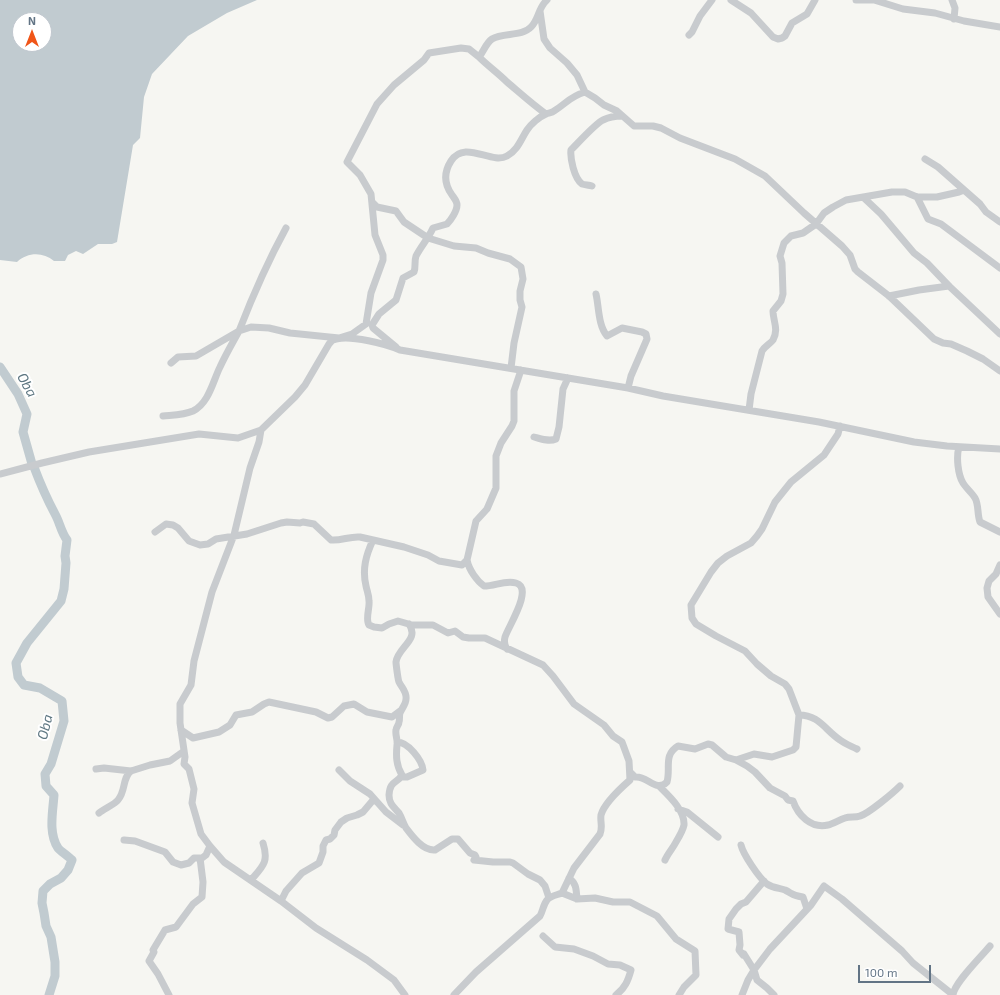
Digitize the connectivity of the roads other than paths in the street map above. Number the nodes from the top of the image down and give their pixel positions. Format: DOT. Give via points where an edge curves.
graph roads {
  1 [pos="546,0"];
  2 [pos="712,0"];
  3 [pos="731,0"];
  4 [pos="815,0"];
  5 [pos="856,0"];
  6 [pos="952,0"];
  7 [pos="539,8"];
  8 [pos="954,19"];
  9 [pos="1000,27"];
  10 [pos="689,35"];
  11 [pos="480,57"];
  12 [pos="585,92"];
  13 [pos="546,114"];
  14 [pos="622,116"];
  15 [pos="925,159"];
  16 [pos="592,186"];
  17 [pos="964,190"];
  18 [pos="918,197"];
  19 [pos="864,198"];
  20 [pos="372,202"];
  21 [pos="1000,222"];
  22 [pos="816,224"];
  23 [pos="286,228"];
  24 [pos="428,238"];
  25 [pos="1000,268"];
  26 [pos="949,286"];
  27 [pos="596,294"];
  28 [pos="889,296"];
  29 [pos="244,318"];
  30 [pos="251,327"];
  31 [pos="239,331"];
  32 [pos="1000,334"];
  33 [pos="339,338"];
  34 [pos="400,350"];
  35 [pos="171,363"];
  36 [pos="511,368"];
  37 [pos="521,370"];
  38 [pos="1000,370"];
  39 [pos="568,378"];
  40 [pos="628,388"];
  41 [pos="749,410"];
  42 [pos="162,416"];
  43 [pos="840,426"];
  44 [pos="261,430"];
  45 [pos="534,437"];
  46 [pos="959,447"];
  47 [pos="1000,449"];
  48 [pos="0,474"];
  49 [pos="155,532"];
  50 [pos="1000,532"];
  51 [pos="234,535"];
  52 [pos="373,540"];
  53 [pos="467,560"];
  54 [pos="1000,565"];
  55 [pos="1000,614"];
  56 [pos="409,624"];
  57 [pos="507,649"];
  58 [pos="400,711"];
  59 [pos="799,715"];
  60 [pos="181,730"];
  61 [pos="397,742"];
  62 [pos="857,749"];
  63 [pos="184,751"];
  64 [pos="745,757"];
  65 [pos="736,760"];
  66 [pos="166,762"];
  67 [pos="184,764"];
  68 [pos="747,766"];
  69 [pos="96,769"];
  70 [pos="339,770"];
  71 [pos="131,771"];
  72 [pos="630,772"];
  73 [pos="401,777"];
  74 [pos="659,786"];
  75 [pos="900,786"];
  76 [pos="374,799"];
  77 [pos="678,808"];
  78 [pos="99,813"];
  79 [pos="405,827"];
  80 [pos="718,837"];
  81 [pos="124,840"];
  82 [pos="263,843"];
  83 [pos="741,845"];
  84 [pos="210,846"];
  85 [pos="200,858"];
  86 [pos="665,860"];
  87 [pos="569,878"];
  88 [pos="251,880"];
  89 [pos="764,881"];
  90 [pos="562,893"];
  91 [pos="549,898"];
  92 [pos="577,898"];
  93 [pos="281,901"];
  94 [pos="807,909"];
  95 [pos="543,936"];
  96 [pos="990,946"];
  97 [pos="754,970"];
  98 [pos="169,995"];
  99 [pos="405,995"];
  100 [pos="454,995"];
  101 [pos="616,995"];
  102 [pos="679,995"];
  103 [pos="742,995"];
  104 [pos="774,995"];
  105 [pos="953,995"];
  1 -- 7 [label="street"];
  2 -- 10 [label="street"];
  3 -- 4 [label="street" via="751,13 773,37 778,39 785,36 792,23 807,14"];
  5 -- 8 [label="street" via="874,0 889,6 935,13"];
  6 -- 8 [label="street" via="955,8"];
  7 -- 11 [label="street" via="538,16 531,28 494,38 487,44"];
  7 -- 12 [label="street" via="544,39 550,48 568,63"];
  8 -- 9 [label="street"];
  11 -- 13 [label="street" via="488,67"];
  11 -- 20 [label="street" via="469,49 461,48 429,53 377,104 347,162 367,185 372,194"];
  12 -- 13 [label="street"];
  12 -- 14 [label="street"];
  13 -- 24 [label="street" via="528,130 520,145 507,157 474,152 459,153 451,160 446,172 446,181 456,201 456,209 447,224 433,228"];
  14 -- 16 [label="street" via="602,120 571,150 571,161 580,181"];
  14 -- 22 [label="street" via="634,126 660,128 735,159 765,176"];
  15 -- 17 [label="street" via="938,166"];
  17 -- 18 [label="street" via="937,197"];
  17 -- 21 [label="street"];
  18 -- 19 [label="street" via="905,192 892,192"];
  18 -- 25 [label="street" via="928,219 941,224"];
  19 -- 22 [label="street" via="846,200 832,207"];
  19 -- 26 [label="street" via="914,253"];
  20 -- 24 [label="street" via="377,207 396,211 404,222"];
  20 -- 33 [label="street" via="375,235 383,260 372,293 366,324 352,334"];
  22 -- 28 [label="street" via="846,251 858,272"];
  22 -- 41 [label="street" via="802,233 791,236 784,243 780,256 783,294 773,311 776,322 774,337 762,351"];
  23 -- 29 [label="street"];
  24 -- 34 [label="street" via="416,257 414,272 401,281 396,300 379,314 372,325"];
  24 -- 36 [label="street" via="454,246 476,248 510,259 521,267 522,307"];
  26 -- 28 [label="street"];
  26 -- 32 [label="street"];
  27 -- 40 [label="street" via="607,336 622,328 646,334 647,339"];
  28 -- 38 [label="street" via="934,339 983,359"];
  29 -- 30 [label="street"];
  29 -- 31 [label="street"];
  30 -- 31 [label="street"];
  30 -- 33 [label="street"];
  31 -- 35 [label="street" via="196,356 178,357"];
  31 -- 42 [label="street" via="201,405 194,411 180,415"];
  33 -- 34 [label="street" via="391,346"];
  33 -- 44 [label="street" via="329,344 296,397"];
  34 -- 36 [label="street"];
  36 -- 37 [label="street"];
  37 -- 39 [label="street"];
  37 -- 53 [label="street" via="514,391 514,421 500,443 496,456 496,488 487,509 476,521"];
  39 -- 40 [label="street"];
  39 -- 45 [label="street" via="563,390 556,439 552,441"];
  40 -- 41 [label="street"];
  41 -- 43 [label="street"];
  43 -- 46 [label="street" via="914,442"];
  43 -- 59 [label="street" via="838,434 824,455 791,482 775,502 757,536 751,543 718,563 691,605 692,618 696,624 744,650 771,676 785,684"];
  44 -- 48 [label="street" via="238,438 199,434 89,452"];
  44 -- 51 [label="street" via="260,442 250,468"];
  46 -- 47 [label="street"];
  46 -- 50 [label="street" via="957,452 960,478 975,498 980,522"];
  49 -- 51 [label="street" via="166,524 173,525 189,541 200,545"];
  51 -- 52 [label="street" via="247,534 287,522 303,522 314,524 331,540 353,536"];
  51 -- 60 [label="street" via="212,592 194,661 191,685 180,704"];
  52 -- 53 [label="street" via="404,547 452,564 462,565"];
  52 -- 56 [label="street" via="364,565 365,584 370,601 367,624 374,628 382,628 398,621"];
  53 -- 57 [label="street" via="468,566 484,586 510,582 517,583 522,590 517,614 505,637"];
  54 -- 55 [label="street" via="987,588 988,596"];
  56 -- 57 [label="street" via="433,625 448,633 455,631 468,638 486,638"];
  56 -- 58 [label="street" via="413,630 412,639 396,663 399,683 406,698"];
  57 -- 72 [label="street" via="543,665 574,704 604,724 613,736 622,742 629,758"];
  58 -- 60 [label="street" via="392,717 367,712 354,704 349,704 328,718 316,712 269,702 252,712 236,715 230,725 219,732 193,738"];
  58 -- 61 [label="street" via="400,722 396,730"];
  59 -- 62 [label="street" via="812,717 840,740"];
  59 -- 64 [label="street" via="793,750 772,757 754,754"];
  60 -- 63 [label="street"];
  61 -- 73 [label="street" via="397,763"];
  61 -- 73 [label="street" via="407,746 420,760 423,770"];
  63 -- 66 [label="street"];
  63 -- 67 [label="street"];
  64 -- 65 [label="street"];
  64 -- 68 [label="street"];
  65 -- 68 [label="street"];
  65 -- 74 [label="street" via="726,757 708,744 695,749 678,746 670,753 667,782"];
  66 -- 67 [label="street"];
  66 -- 71 [label="street"];
  67 -- 84 [label="street" via="189,769 194,789 192,803 197,823"];
  68 -- 75 [label="street" via="770,788 793,801 796,811 808,822 819,825 828,826 849,816 861,816"];
  69 -- 71 [label="street"];
  70 -- 76 [label="street"];
  71 -- 78 [label="street" via="126,776 118,801"];
  72 -- 74 [label="street" via="635,777"];
  72 -- 87 [label="street" via="630,780 602,813 600,834"];
  73 -- 79 [label="street" via="394,781 389,797 392,808 399,814"];
  74 -- 77 [label="street"];
  76 -- 79 [label="street"];
  76 -- 93 [label="street" via="363,812 341,822 334,835 326,840 319,863 302,873"];
  77 -- 80 [label="street" via="687,812"];
  77 -- 86 [label="street" via="684,823 676,843"];
  79 -- 91 [label="street" via="427,849 438,848 455,838 475,855 474,860 513,863 540,880"];
  81 -- 85 [label="street" via="135,841 164,852 176,864 186,864 194,858"];
  82 -- 88 [label="street" via="265,863"];
  83 -- 89 [label="street" via="742,852"];
  84 -- 85 [label="street" via="206,855"];
  84 -- 88 [label="street" via="224,862"];
  85 -- 98 [label="street" via="202,897 193,904 176,927 165,930 149,961"];
  87 -- 90 [label="street"];
  87 -- 92 [label="street" via="576,886"];
  88 -- 93 [label="street"];
  89 -- 94 [label="street" via="773,887 802,897"];
  89 -- 97 [label="street" via="729,919 728,929 739,932 739,950"];
  90 -- 91 [label="street"];
  90 -- 92 [label="street"];
  91 -- 100 [label="street" via="540,916 476,972"];
  92 -- 102 [label="street" via="630,902 657,916 676,939 695,951 696,975"];
  93 -- 99 [label="street" via="316,928 394,980"];
  94 -- 97 [label="street" via="770,948"];
  94 -- 105 [label="street" via="824,886 902,951 912,963"];
  95 -- 101 [label="street" via="555,947 574,949 608,964 620,965 631,970 622,991"];
  96 -- 105 [label="street" via="964,975"];
  97 -- 103 [label="street"];
  97 -- 104 [label="street" via="758,980"];
}
